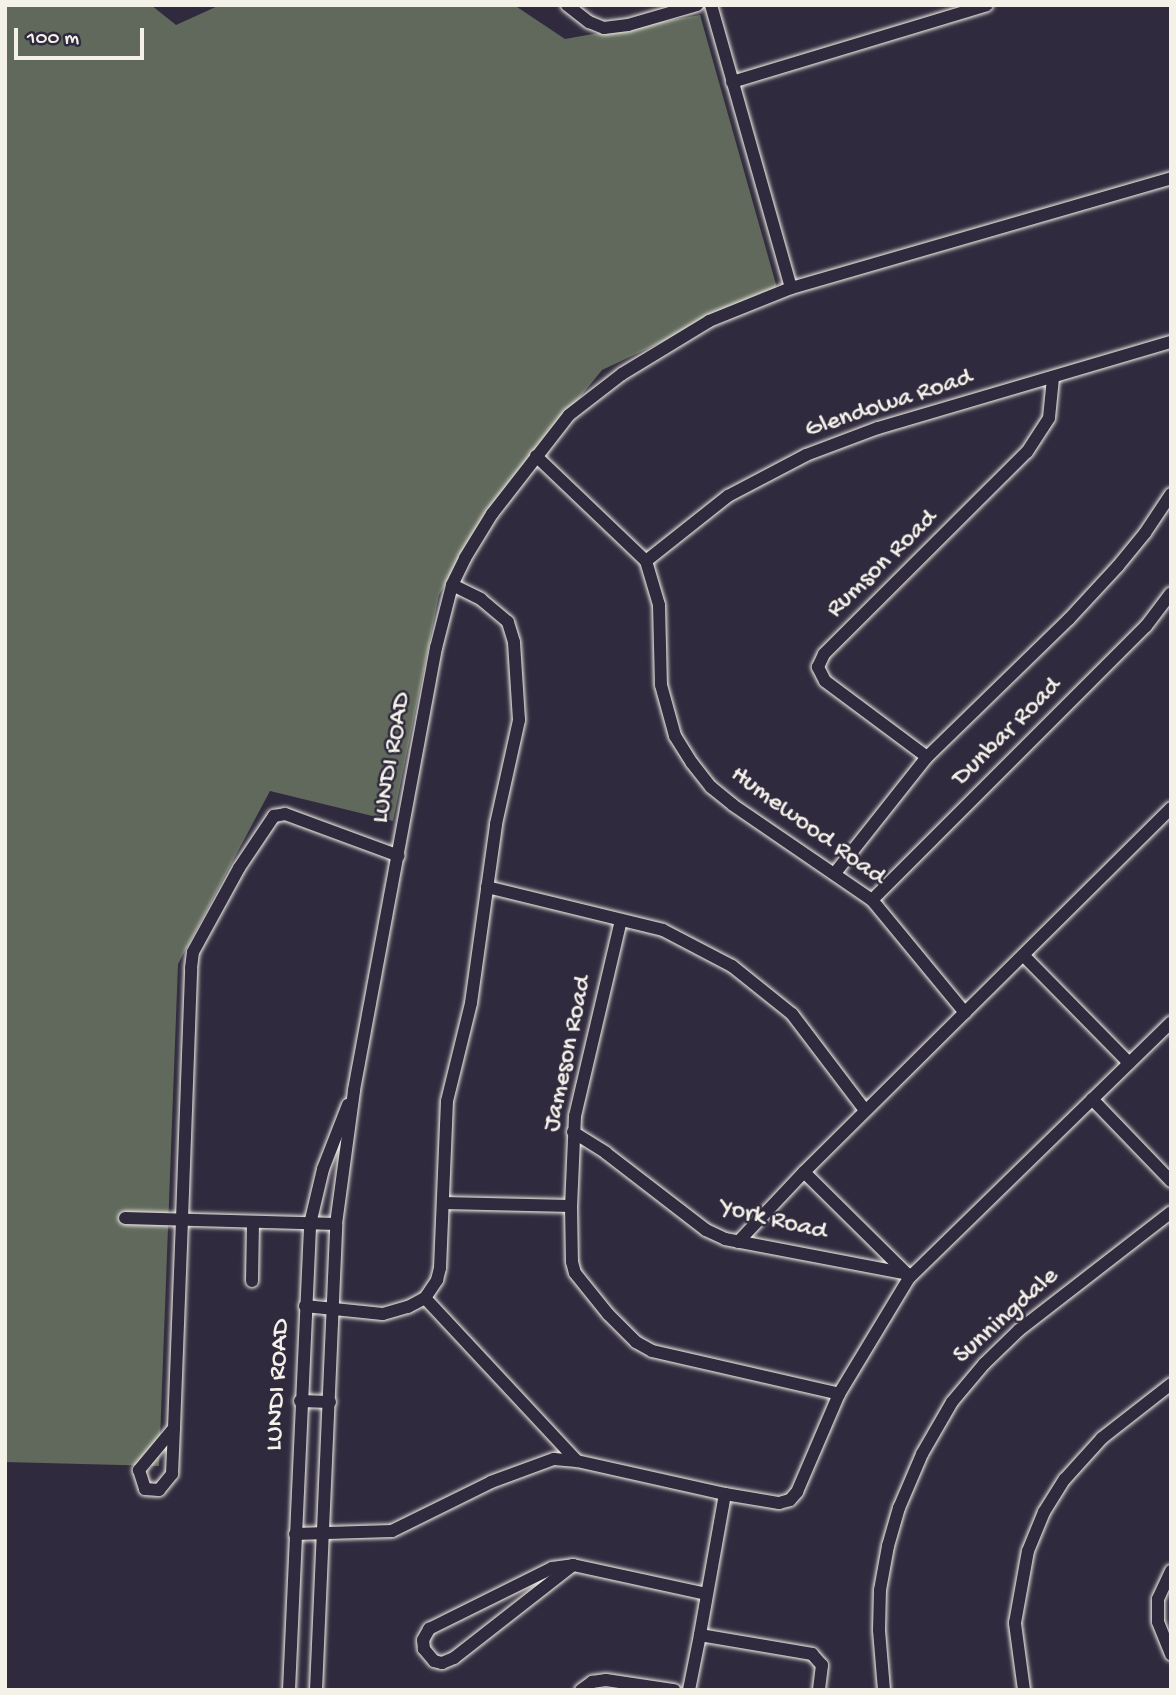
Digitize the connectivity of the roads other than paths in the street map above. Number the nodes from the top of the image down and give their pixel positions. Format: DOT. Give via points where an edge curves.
graph roads {
  1 [pos="567,5"];
  2 [pos="697,5"];
  3 [pos="711,5"];
  4 [pos="987,5"];
  5 [pos="732,82"];
  6 [pos="1171,178"];
  7 [pos="791,288"];
  8 [pos="1171,342"];
  9 [pos="1053,378"];
  10 [pos="536,456"];
  11 [pos="1171,494"];
  12 [pos="646,561"];
  13 [pos="452,585"];
  14 [pos="1171,593"];
  15 [pos="928,757"];
  16 [pos="1171,808"];
  17 [pos="399,856"];
  18 [pos="835,873"];
  19 [pos="487,887"];
  20 [pos="872,900"];
  21 [pos="621,920"];
  22 [pos="1024,956"];
  23 [pos="965,1013"];
  24 [pos="1171,1022"];
  25 [pos="1129,1063"];
  26 [pos="355,1090"];
  27 [pos="1092,1099"];
  28 [pos="865,1110"];
  29 [pos="573,1132"];
  30 [pos="804,1172"];
  31 [pos="1171,1181"];
  32 [pos="444,1203"];
  33 [pos="570,1206"];
  34 [pos="1171,1212"];
  35 [pos="125,1218"];
  36 [pos="183,1219"];
  37 [pos="253,1222"];
  38 [pos="310,1224"];
  39 [pos="337,1224"];
  40 [pos="738,1242"];
  41 [pos="909,1276"];
  42 [pos="253,1281"];
  43 [pos="425,1298"];
  44 [pos="305,1306"];
  45 [pos="334,1307"];
  46 [pos="1171,1384"];
  47 [pos="839,1394"];
  48 [pos="300,1401"];
  49 [pos="330,1402"];
  50 [pos="174,1428"];
  51 [pos="577,1461"];
  52 [pos="725,1494"];
  53 [pos="295,1534"];
  54 [pos="324,1535"];
  55 [pos="573,1566"];
  56 [pos="1171,1571"];
  57 [pos="706,1594"];
  58 [pos="700,1635"];
  59 [pos="1171,1656"];
  60 [pos="289,1690"];
  61 [pos="316,1690"];
  62 [pos="581,1690"];
  63 [pos="674,1690"];
  64 [pos="689,1690"];
  65 [pos="819,1690"];
  66 [pos="884,1690"];
  67 [pos="1024,1690"];
  1 -- 2 [label="street" via="604,28"];
  3 -- 5 [label="street"];
  4 -- 5 [label="street"];
  5 -- 7 [label="street"];
  6 -- 7 [label="street, LUNDI ROAD"];
  7 -- 10 [label="street, LUNDI ROAD" via="709,321 647,357 588,398"];
  8 -- 9 [label="street, Glendowa Road"];
  9 -- 12 [label="street, Glendowa Road" via="878,428 806,455 728,496"];
  9 -- 15 [label="street, Rumson Road" via="1049,418 1027,452 824,654 818,667 825,681"];
  10 -- 12 [label="street"];
  10 -- 13 [label="street, LUNDI ROAD" via="487,522"];
  11 -- 15 [label="street" via="1145,533 1069,619"];
  12 -- 18 [label="street, Humewood Road" via="659,606 661,685 675,736 711,787"];
  13 -- 17 [label="street, LUNDI ROAD" via="436,648"];
  13 -- 19 [label="street" via="481,598 501,614 514,642 519,720"];
  14 -- 20 [label="street, Dunbar Road" via="1146,626"];
  15 -- 18 [label="street"];
  16 -- 22 [label="street"];
  17 -- 26 [label="street, LUNDI ROAD"];
  17 -- 36 [label="street" via="285,814 270,819 239,868 192,957"];
  18 -- 20 [label="street, Humewood Road"];
  19 -- 21 [label="street"];
  19 -- 32 [label="street" via="471,1003 447,1101"];
  20 -- 23 [label="street, Humewood Road"];
  21 -- 28 [label="street" via="663,930 696,945 766,990 792,1014"];
  21 -- 29 [label="street, Jameson Road"];
  22 -- 23 [label="street"];
  22 -- 25 [label="street"];
  23 -- 28 [label="street"];
  24 -- 25 [label="street"];
  25 -- 27 [label="street"];
  26 -- 38 [label="street, LUNDI ROAD" via="323,1169"];
  26 -- 39 [label="street, LUNDI ROAD"];
  27 -- 31 [label="street"];
  27 -- 41 [label="street"];
  28 -- 30 [label="street"];
  29 -- 33 [label="street, Jameson Road"];
  29 -- 40 [label="street, York Road" via="706,1230"];
  30 -- 40 [label="street"];
  30 -- 41 [label="street"];
  32 -- 33 [label="street"];
  32 -- 43 [label="street" via="440,1268"];
  33 -- 47 [label="street, Jameson Road" via="575,1273 636,1342 674,1358"];
  34 -- 66 [label="street, Sunningdale" via="1019,1330 952,1402 922,1454 888,1546 878,1630"];
  35 -- 36 [label="street"];
  36 -- 37 [label="street"];
  36 -- 50 [label="street"];
  37 -- 38 [label="street"];
  37 -- 42 [label="street"];
  38 -- 39 [label="street"];
  38 -- 44 [label="street, LUNDI ROAD"];
  39 -- 45 [label="street, LUNDI ROAD"];
  40 -- 41 [label="street, York Road"];
  41 -- 47 [label="street"];
  43 -- 45 [label="street" via="383,1314"];
  43 -- 51 [label="street"];
  44 -- 45 [label="street"];
  44 -- 48 [label="street, LUNDI ROAD"];
  45 -- 49 [label="street, LUNDI ROAD"];
  46 -- 67 [label="street" via="1102,1438 1065,1479 1044,1512 1028,1551 1015,1623"];
  47 -- 52 [label="street" via="790,1500 779,1503"];
  48 -- 49 [label="street"];
  48 -- 53 [label="street, LUNDI ROAD"];
  49 -- 54 [label="street, LUNDI ROAD"];
  50 -- 50 [label="street" via="139,1470 145,1489 159,1490 172,1474"];
  51 -- 52 [label="street"];
  51 -- 54 [label="street" via="539,1462 392,1531"];
  52 -- 57 [label="street"];
  53 -- 54 [label="street"];
  53 -- 60 [label="street, LUNDI ROAD"];
  54 -- 61 [label="street, LUNDI ROAD"];
  55 -- 55 [label="street" via="454,1658 434,1661 424,1649 429,1629 552,1568"];
  55 -- 57 [label="street"];
  56 -- 59 [label="street" via="1158,1599 1158,1622"];
  57 -- 58 [label="street"];
  58 -- 64 [label="street"];
  58 -- 65 [label="street" via="812,1654 822,1665"];
  62 -- 63 [label="street" via="606,1679"];
}
